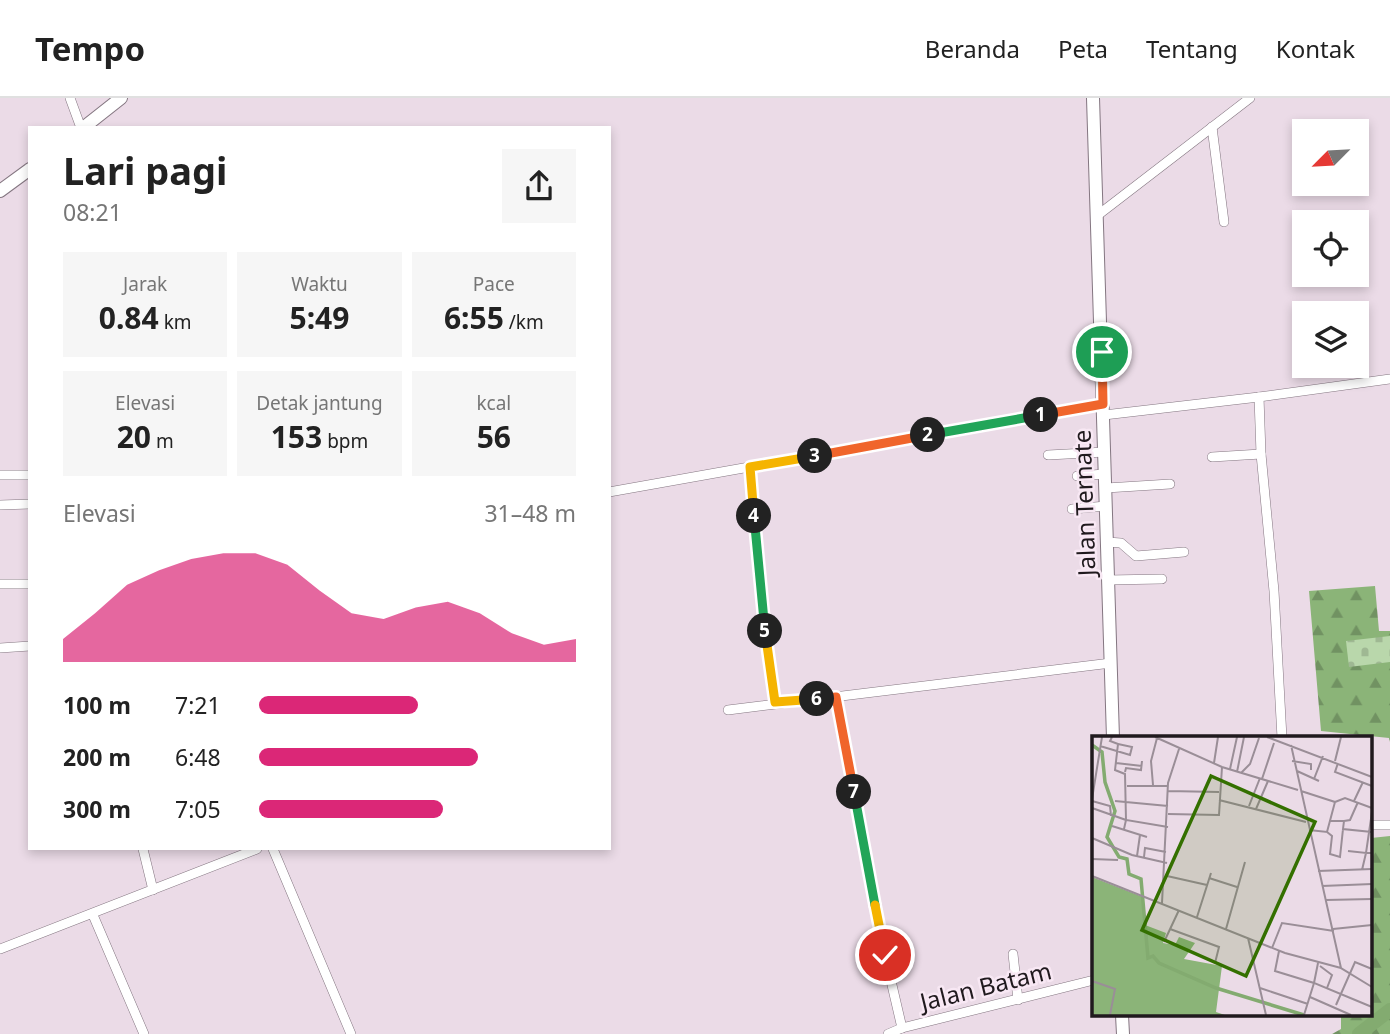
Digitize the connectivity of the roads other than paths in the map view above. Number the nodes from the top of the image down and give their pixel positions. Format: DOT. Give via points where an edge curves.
graph roads {
  1 [pos="70,98"];
  2 [pos="121,98"];
  3 [pos="1093,98"];
  4 [pos="1250,98"];
  5 [pos="81,126"];
  6 [pos="85,126"];
  7 [pos="1212,127"];
  8 [pos="28,170"];
  9 [pos="0,191"];
  10 [pos="1097,215"];
  11 [pos="1224,222"];
  12 [pos="1390,379"];
  13 [pos="1259,397"];
  14 [pos="1103,409"];
  15 [pos="1105,452"];
  16 [pos="1261,454"];
  17 [pos="1048,456"];
  18 [pos="1212,457"];
  19 [pos="750,467"];
  20 [pos="1105,474"];
  21 [pos="0,475"];
  22 [pos="28,475"];
  23 [pos="1077,476"];
  24 [pos="1170,484"];
  25 [pos="1106,488"];
  26 [pos="611,492"];
  27 [pos="28,504"];
  28 [pos="0,505"];
  29 [pos="1106,506"];
  30 [pos="1072,509"];
  31 [pos="1107,542"];
  32 [pos="1184,552"];
  33 [pos="1162,579"];
  34 [pos="1108,580"];
  35 [pos="0,584"];
  36 [pos="28,584"];
  37 [pos="28,646"];
  38 [pos="0,648"];
  39 [pos="1111,663"];
  40 [pos="836,697"];
  41 [pos="775,702"];
  42 [pos="728,709"];
  43 [pos="1113,736"];
  44 [pos="1282,736"];
  45 [pos="1372,825"];
  46 [pos="1390,825"];
  47 [pos="143,850"];
  48 [pos="254,850"];
  49 [pos="273,850"];
  50 [pos="153,890"];
  51 [pos="93,915"];
  52 [pos="0,949"];
  53 [pos="1013,954"];
  54 [pos="1092,981"];
  55 [pos="1018,1000"];
  56 [pos="1122,1016"];
  57 [pos="902,1028"];
  58 [pos="144,1034"];
  59 [pos="351,1034"];
  60 [pos="888,1034"];
  61 [pos="1123,1034"];
  1 -- 5 [label="street"];
  2 -- 6 [label="street"];
  3 -- 10 [label="street, Jalan Ternate"];
  4 -- 7 [label="street"];
  7 -- 10 [label="street"];
  7 -- 11 [label="street"];
  8 -- 9 [label="street"];
  10 -- 14 [label="street, Jalan Ternate"];
  12 -- 13 [label="street"];
  13 -- 14 [label="street"];
  13 -- 16 [label="street"];
  14 -- 15 [label="street, Jalan Ternate"];
  14 -- 19 [label="street"];
  15 -- 17 [label="street"];
  15 -- 20 [label="street, Jalan Ternate"];
  16 -- 18 [label="street"];
  16 -- 44 [label="street"];
  19 -- 26 [label="street"];
  19 -- 41 [label="street"];
  20 -- 23 [label="street"];
  20 -- 25 [label="street, Jalan Ternate"];
  21 -- 22 [label="street"];
  24 -- 25 [label="street"];
  25 -- 29 [label="street, Jalan Ternate"];
  27 -- 28 [label="street"];
  29 -- 30 [label="street"];
  29 -- 31 [label="street, Jalan Ternate"];
  31 -- 32 [label="street" via="1122,544 1136,556"];
  31 -- 34 [label="street, Jalan Ternate"];
  33 -- 34 [label="street"];
  34 -- 39 [label="street, Jalan Ternate"];
  35 -- 36 [label="street"];
  37 -- 38 [label="street"];
  39 -- 40 [label="street"];
  39 -- 43 [label="street, Jalan Ternate"];
  40 -- 41 [label="street"];
  40 -- 57 [label="street"];
  41 -- 42 [label="street"];
  45 -- 46 [label="street"];
  47 -- 50 [label="street"];
  48 -- 50 [label="street"];
  49 -- 59 [label="street"];
  50 -- 51 [label="street"];
  51 -- 52 [label="street"];
  51 -- 58 [label="street"];
  53 -- 55 [label="street"];
  54 -- 55 [label="street, Jalan Batam"];
  55 -- 57 [label="street, Jalan Batam"];
  56 -- 61 [label="street"];
  57 -- 60 [label="street, Jalan Batam"];
}
